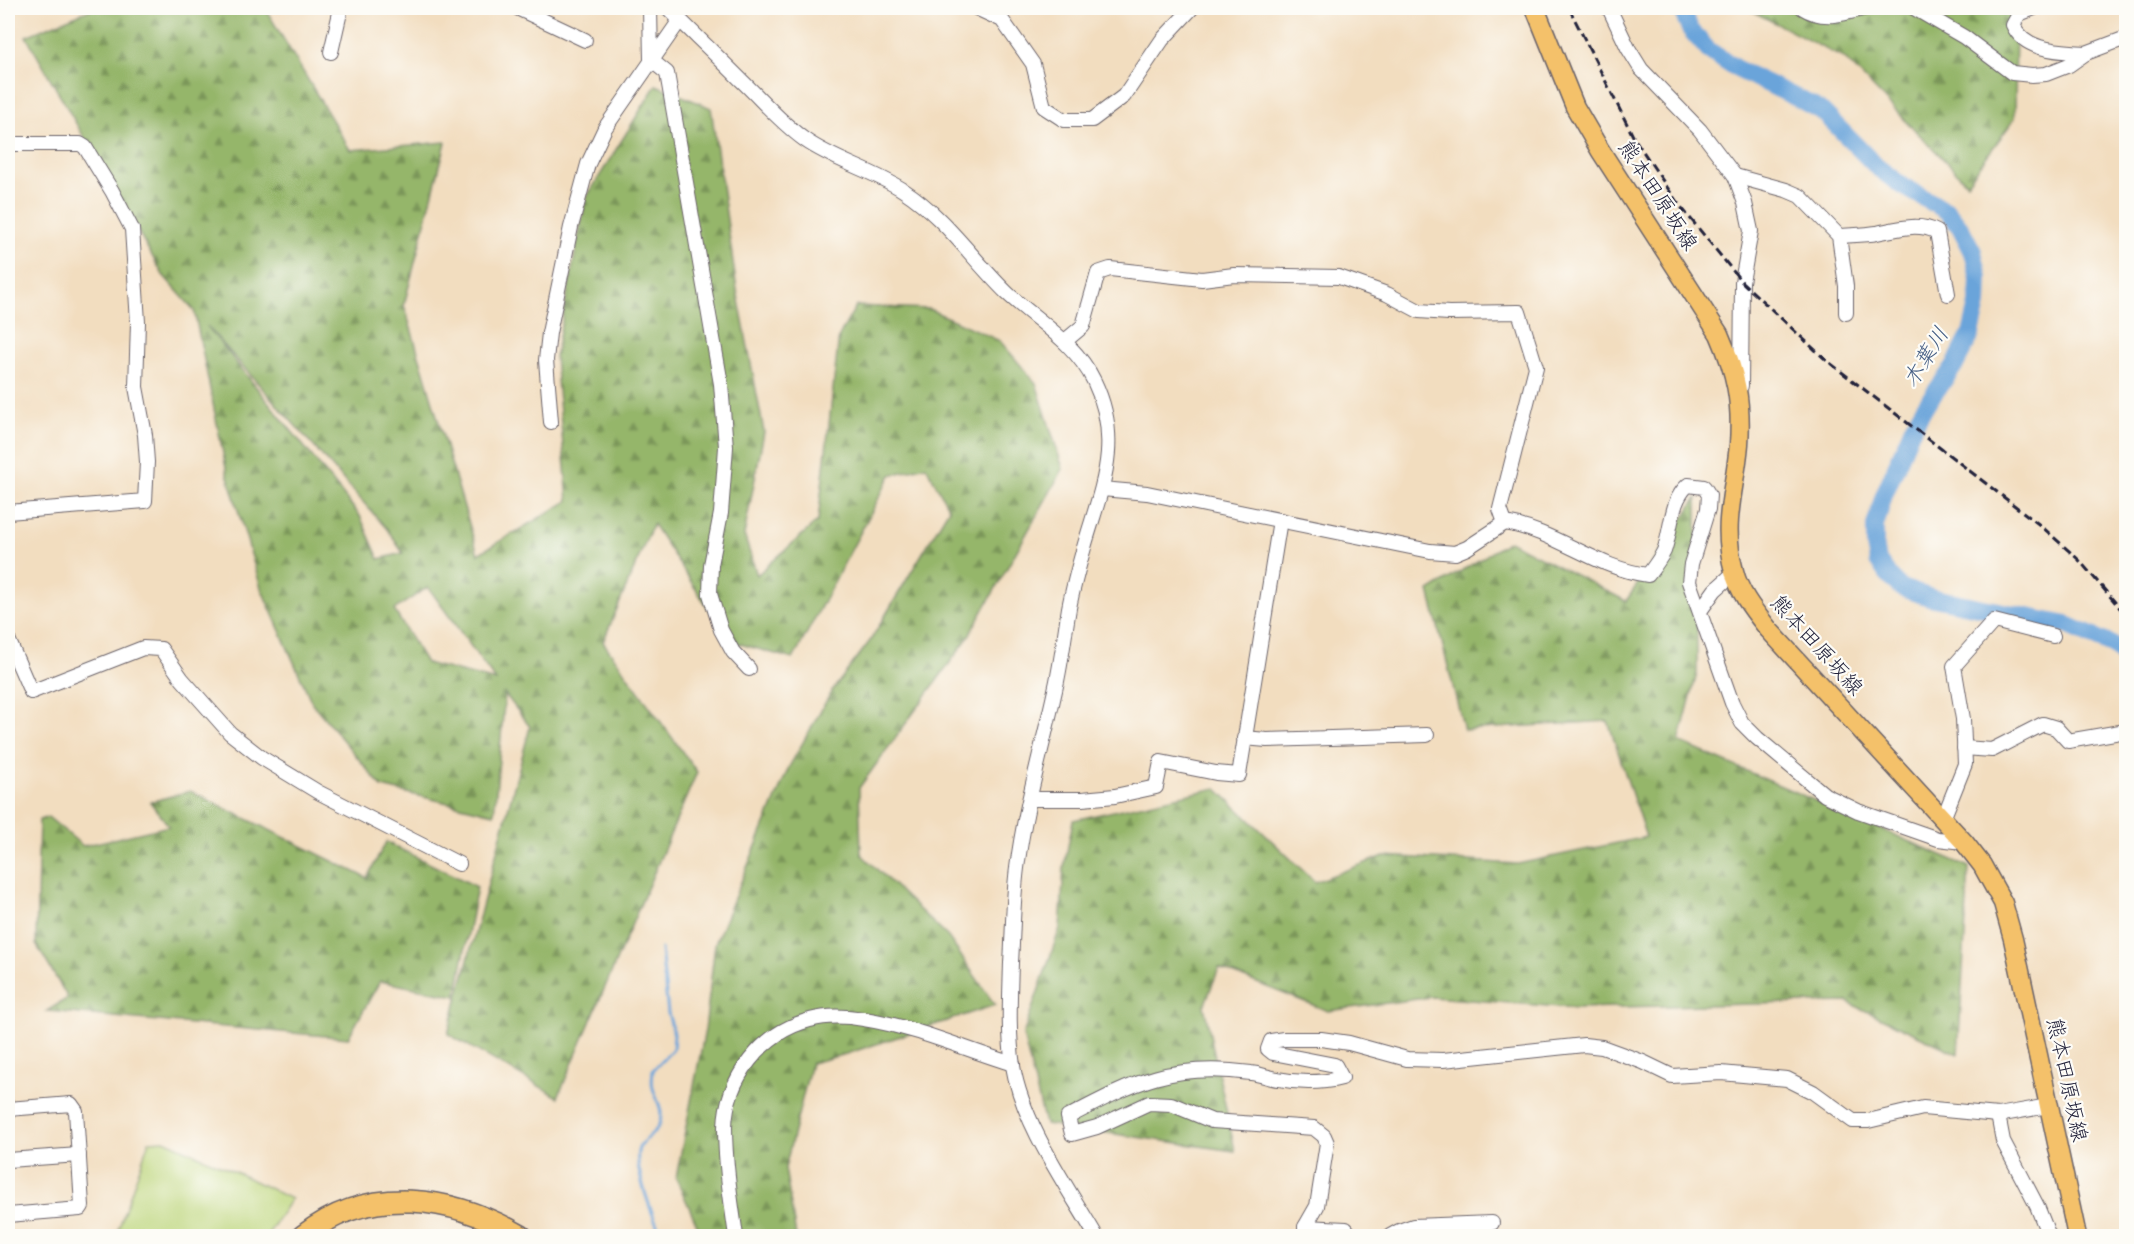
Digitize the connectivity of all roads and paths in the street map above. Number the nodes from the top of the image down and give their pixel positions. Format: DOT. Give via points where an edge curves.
graph roads {
  1 [pos="341,8"];
  2 [pos="517,8"];
  3 [pos="650,8"];
  4 [pos="976,8"];
  5 [pos="1192,8"];
  6 [pos="1535,8"];
  7 [pos="1609,8"];
  8 [pos="1803,8"];
  9 [pos="1866,8"];
  10 [pos="1914,8"];
  11 [pos="2034,8"];
  12 [pos="674,11"];
  13 [pos="2127,38"];
  14 [pos="585,40"];
  15 [pos="331,52"];
  16 [pos="2086,53"];
  17 [pos="651,60"];
  18 [pos="8,144"];
  19 [pos="1735,176"];
  20 [pos="1839,236"];
  21 [pos="1948,294"];
  22 [pos="1846,313"];
  23 [pos="1065,340"];
  24 [pos="1740,406"];
  25 [pos="550,422"];
  26 [pos="1102,489"];
  27 [pos="8,512"];
  28 [pos="1280,520"];
  29 [pos="1505,523"];
  30 [pos="1734,573"];
  31 [pos="1700,611"];
  32 [pos="2053,636"];
  33 [pos="8,639"];
  34 [pos="749,669"];
  35 [pos="2127,731"];
  36 [pos="1427,735"];
  37 [pos="1244,738"];
  38 [pos="1964,748"];
  39 [pos="1030,799"];
  40 [pos="1943,819"];
  41 [pos="1964,842"];
  42 [pos="459,864"];
  43 [pos="1013,1064"];
  44 [pos="2048,1106"];
  45 [pos="8,1109"];
  46 [pos="1998,1115"];
  47 [pos="79,1155"];
  48 [pos="8,1160"];
  49 [pos="8,1215"];
  50 [pos="1492,1223"];
  51 [pos="1305,1232"];
  52 [pos="303,1236"];
  53 [pos="521,1236"];
  54 [pos="736,1236"];
  55 [pos="1096,1236"];
  56 [pos="1351,1236"];
  57 [pos="1390,1236"];
  58 [pos="2049,1236"];
  59 [pos="2077,1236"];
  1 -- 15 [label="street"];
  2 -- 14 [label="street"];
  3 -- 17 [label="street"];
  4 -- 5 [label="street" via="1002,20 1033,64 1044,107 1064,120 1092,120 1124,96 1162,40"];
  6 -- 24 [label="main road, 熊本田原坂線" via="1575,107 1719,334 1732,364"];
  7 -- 19 [label="street" via="1641,69 1700,130"];
  8 -- 9 [label="street" via="1814,15 1839,16"];
  10 -- 16 [label="street" via="1964,37 2012,72 2046,74"];
  11 -- 16 [label="street" via="2019,14 2013,25 2017,34 2047,49"];
  12 -- 17 [label="street"];
  12 -- 23 [label="street" via="780,119 827,153 902,189 939,218 1004,290"];
  13 -- 16 [label="street"];
  17 -- 25 [label="street" via="605,128 579,195 549,333 546,360"];
  17 -- 34 [label="street" via="667,72 721,384 726,447 710,594 721,630 733,652"];
  18 -- 27 [label="street" via="85,147 132,229 138,322 136,387 147,462 145,501"];
  19 -- 20 [label="street" via="1800,196"];
  19 -- 24 [label="street" via="1751,231 1742,282"];
  20 -- 21 [label="street" via="1912,227 1937,232"];
  20 -- 22 [label="street"];
  23 -- 26 [label="street" via="1095,382 1106,411 1109,462"];
  23 -- 29 [label="street" via="1083,326 1098,273 1110,269 1202,279 1234,275 1339,277 1387,294 1419,311 1519,312 1536,367 1500,509"];
  24 -- 30 [label="main road, 熊本田原坂線" via="1739,446 1728,515"];
  26 -- 28 [label="street" via="1147,493"];
  26 -- 39 [label="street" via="1070,605"];
  28 -- 29 [label="street" via="1455,553"];
  28 -- 37 [label="street"];
  29 -- 31 [label="street" via="1628,573 1648,575 1664,550 1682,490 1688,485 1704,487 1709,495 1708,509 1689,582"];
  30 -- 31 [label="street"];
  30 -- 40 [label="main road, 熊本田原坂線" via="1748,603 1769,630"];
  31 -- 41 [label="street" via="1732,703 1742,723 1757,738 1825,795 1938,839"];
  32 -- 38 [label="street" via="1994,621 1954,666"];
  33 -- 42 [label="street" via="31,692 143,648 161,649 230,733 262,758 318,792"];
  35 -- 38 [label="street" via="2068,741 2055,728 2043,724 1992,750"];
  36 -- 37 [label="street"];
  37 -- 39 [label="street" via="1239,775 1161,762 1156,787 1115,796"];
  38 -- 40 [label="street" via="1965,764"];
  39 -- 43 [label="street" via="1017,868 1013,928"];
  40 -- 41 [label="main road, 熊本田原坂線"];
  41 -- 44 [label="main road, 熊本田原坂線" via="2003,903"];
  43 -- 54 [label="street" via="898,1026 864,1019 834,1016 787,1028 753,1056 730,1096 725,1126"];
  43 -- 55 [label="street" via="1025,1110"];
  44 -- 46 [label="street"];
  44 -- 59 [label="main road, 熊本田原坂線"];
  45 -- 47 [label="street" via="71,1104 76,1111"];
  46 -- 51 [label="street" via="1923,1108 1853,1121 1787,1079 1721,1073 1672,1076 1602,1047 1584,1045 1443,1060 1390,1055 1321,1039 1284,1039 1272,1041 1268,1049 1335,1065 1342,1078 1328,1082 1279,1080 1252,1073 1169,1073 1142,1081 1068,1117 1072,1134 1149,1103 1171,1104 1212,1121 1314,1128 1327,1143 1317,1206"];
  46 -- 58 [label="street" via="2003,1142"];
  47 -- 48 [label="street"];
  47 -- 49 [label="street" via="80,1209"];
  50 -- 57 [label="street" via="1413,1226"];
  51 -- 56 [label="street" via="1346,1229"];
  52 -- 53 [label="highway" via="319,1224 354,1209 423,1201 483,1217"];
}
